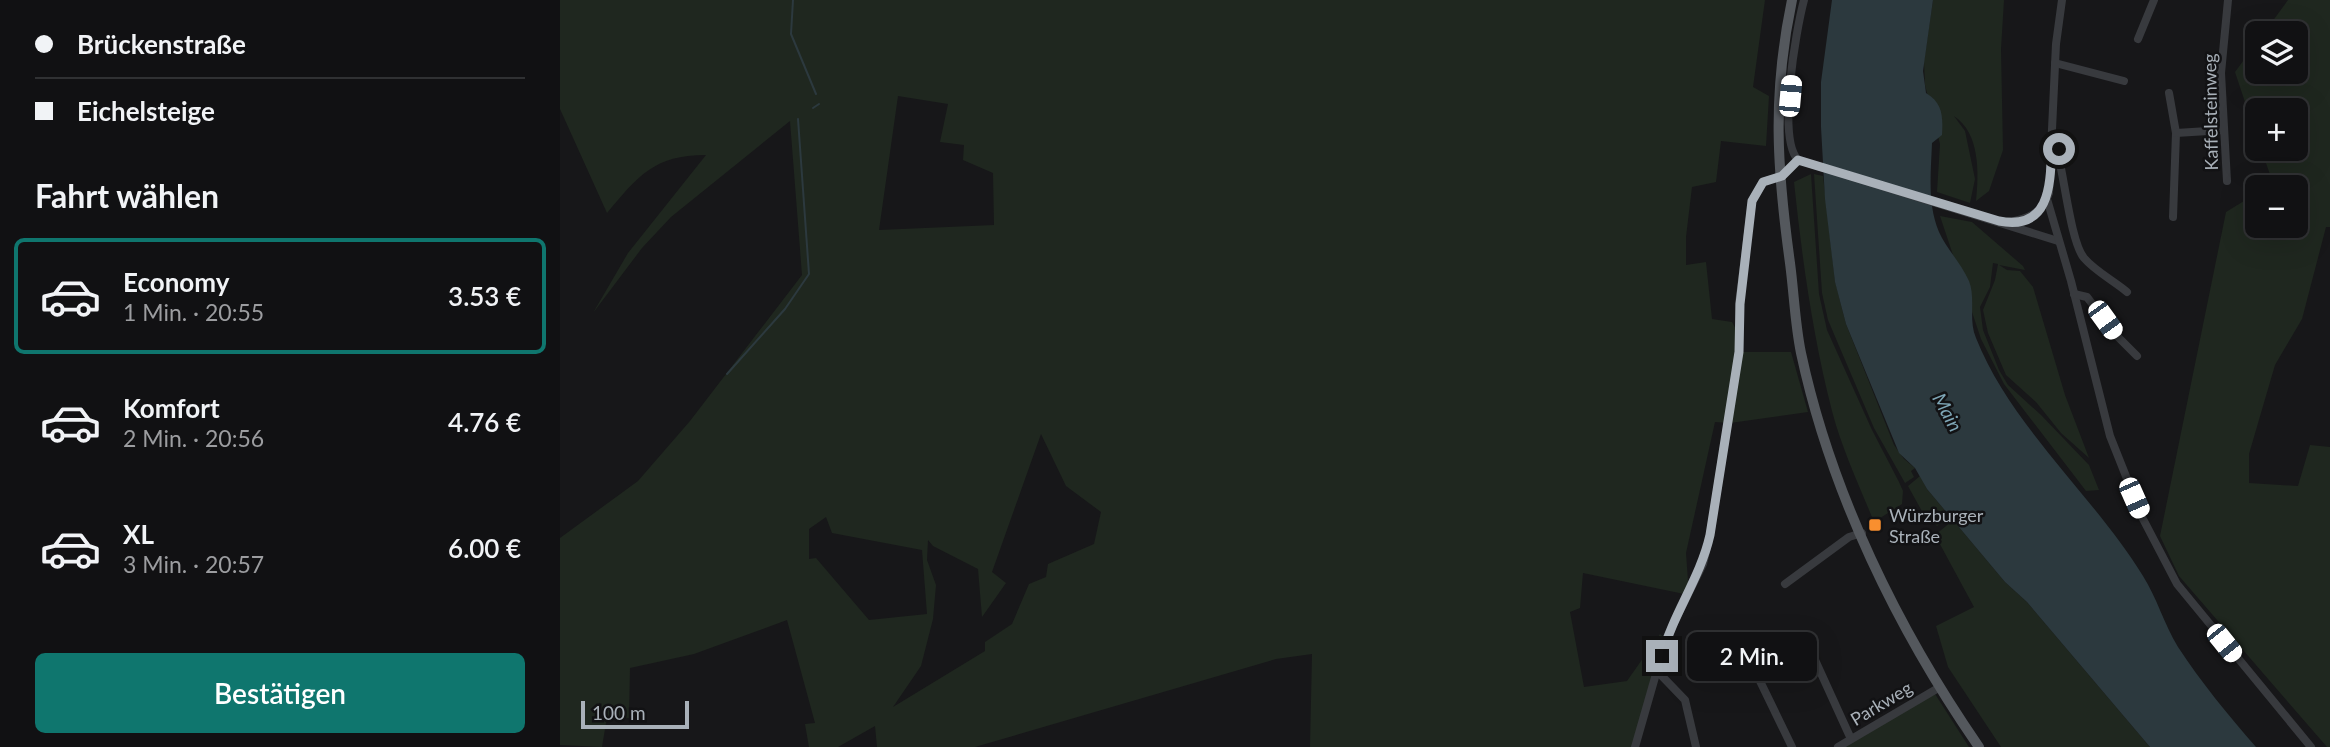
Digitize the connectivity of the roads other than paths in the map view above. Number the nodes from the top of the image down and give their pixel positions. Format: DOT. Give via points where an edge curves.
graph roads {
  1 [pos="1792,0"];
  2 [pos="1804,0"];
  3 [pos="2062,0"];
  4 [pos="2154,0"];
  5 [pos="2228,0"];
  6 [pos="2138,39"];
  7 [pos="2055,63"];
  8 [pos="2124,81"];
  9 [pos="2168,93"];
  10 [pos="2224,130"];
  11 [pos="2176,133"];
  12 [pos="2052,139"];
  13 [pos="1798,164"];
  14 [pos="2227,181"];
  15 [pos="2047,199"];
  16 [pos="2173,217"];
  17 [pos="2002,222"];
  18 [pos="2058,241"];
  19 [pos="2127,292"];
  20 [pos="2074,294"];
  21 [pos="2137,355"];
  22 [pos="1862,533"];
  23 [pos="1785,584"];
  24 [pos="1815,660"];
  25 [pos="1658,672"];
  26 [pos="1759,678"];
  27 [pos="1940,687"];
  28 [pos="1851,739"];
  29 [pos="1635,747"];
  30 [pos="1696,747"];
  31 [pos="1792,747"];
  32 [pos="1838,747"];
  33 [pos="1979,747"];
  34 [pos="2311,747"];
  1 -- 22 [label="main road" via="1778,108 1780,190 1802,355 1834,466"];
  2 -- 13 [label="street" via="1793,60 1788,136"];
  3 -- 7 [label="street"];
  4 -- 6 [label="street"];
  5 -- 10 [label="street, Kaffelsteinweg" via="2221,73"];
  7 -- 8 [label="street"];
  7 -- 12 [label="street"];
  9 -- 11 [label="street"];
  10 -- 11 [label="street"];
  10 -- 14 [label="street, Kaffelsteinweg"];
  11 -- 16 [label="street"];
  12 -- 15 [label="street"];
  12 -- 19 [label="street" via="2059,149 2064,192 2083,257"];
  13 -- 17 [label="street"];
  13 -- 25 [label="street" via="1763,182 1752,201 1730,423 1705,554 1666,639"];
  15 -- 17 [label="street" via="2031,216"];
  15 -- 18 [label="street"];
  17 -- 18 [label="street"];
  18 -- 20 [label="street"];
  20 -- 21 [label="street" via="2087,297"];
  20 -- 34 [label="street" via="2120,467 2176,583"];
  22 -- 23 [label="street" via="1849,537"];
  22 -- 27 [label="main road" via="1888,593"];
  24 -- 28 [label="street"];
  25 -- 29 [label="street"];
  25 -- 30 [label="street" via="1685,700"];
  26 -- 31 [label="street"];
  27 -- 28 [label="street, Parkweg"];
  27 -- 33 [label="main road"];
  28 -- 32 [label="street, Parkweg"];
}
